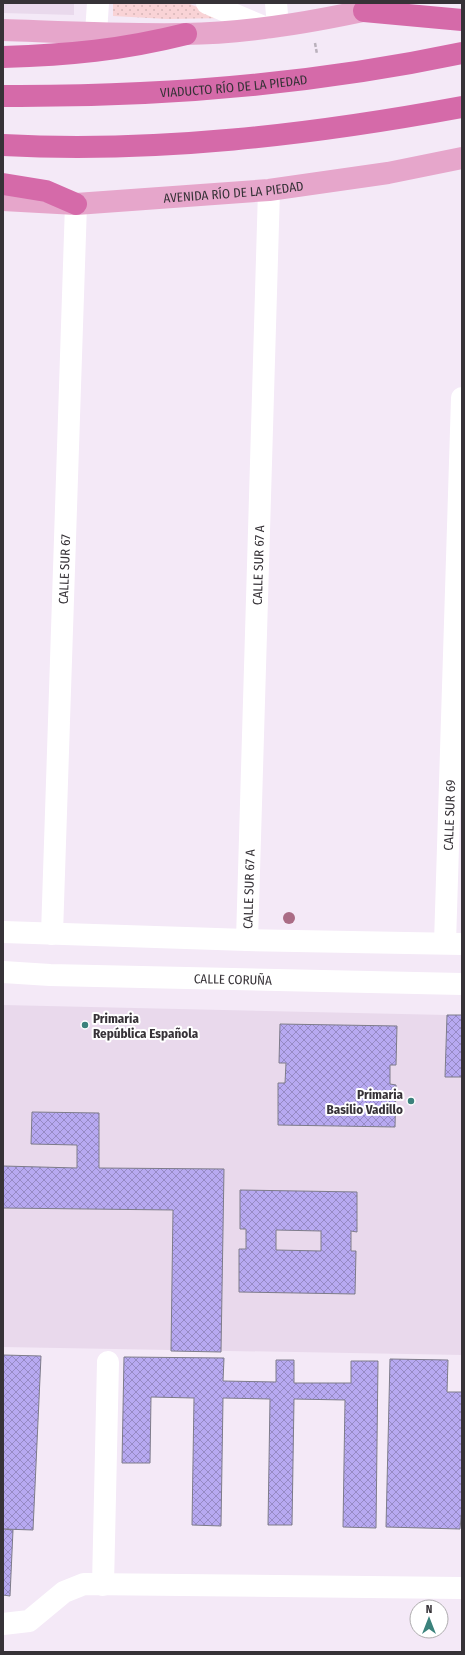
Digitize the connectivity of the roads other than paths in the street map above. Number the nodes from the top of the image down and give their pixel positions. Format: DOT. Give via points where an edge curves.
graph roads {
  1 [pos="98,3"];
  2 [pos="207,3"];
  3 [pos="276,3"];
  4 [pos="399,3"];
  5 [pos="364,11"];
  6 [pos="462,20"];
  7 [pos="272,27"];
  8 [pos="3,30"];
  9 [pos="96,33"];
  10 [pos="186,34"];
  11 [pos="462,53"];
  12 [pos="3,57"];
  13 [pos="3,96"];
  14 [pos="462,107"];
  15 [pos="3,145"];
  16 [pos="462,158"];
  17 [pos="3,184"];
  18 [pos="268,190"];
  19 [pos="3,200"];
  20 [pos="76,204"];
  21 [pos="462,398"];
  22 [pos="3,932"];
  23 [pos="52,934"];
  24 [pos="247,940"];
  25 [pos="454,944"];
  26 [pos="3,972"];
  27 [pos="462,984"];
  28 [pos="108,1362"];
  29 [pos="103,1585"];
  30 [pos="460,1588"];
  31 [pos="3,1624"];
  1 -- 9 [label="street"];
  2 -- 7 [label="street"];
  3 -- 7 [label="street"];
  4 -- 5 [label="main road"];
  5 -- 6 [label="highway"];
  5 -- 7 [label="main road"];
  7 -- 10 [label="main road"];
  8 -- 9 [label="main road"];
  9 -- 10 [label="main road"];
  10 -- 12 [label="highway" via="97,52"];
  11 -- 13 [label="highway, VIADUCTO RÍO DE LA PIEDAD" via="350,74 274,84 128,95"];
  14 -- 15 [label="highway" via="316,131 235,140 169,145"];
  16 -- 18 [label="main road, AVENIDA RÍO DE LA PIEDAD" via="388,173"];
  17 -- 20 [label="highway" via="46,191"];
  18 -- 20 [label="main road, AVENIDA RÍO DE LA PIEDAD"];
  18 -- 24 [label="street, CALLE SUR 67 A"];
  19 -- 20 [label="main road, AVENIDA RÍO DE LA PIEDAD"];
  20 -- 23 [label="street, CALLE SUR 67"];
  21 -- 25 [label="street, CALLE SUR 69"];
  22 -- 23 [label="street"];
  23 -- 24 [label="street"];
  24 -- 25 [label="street"];
  26 -- 27 [label="street, CALLE CORUÑA"];
  28 -- 29 [label="street"];
  29 -- 30 [label="street"];
  29 -- 31 [label="street" via="84,1584 64,1592 29,1621"];
}
